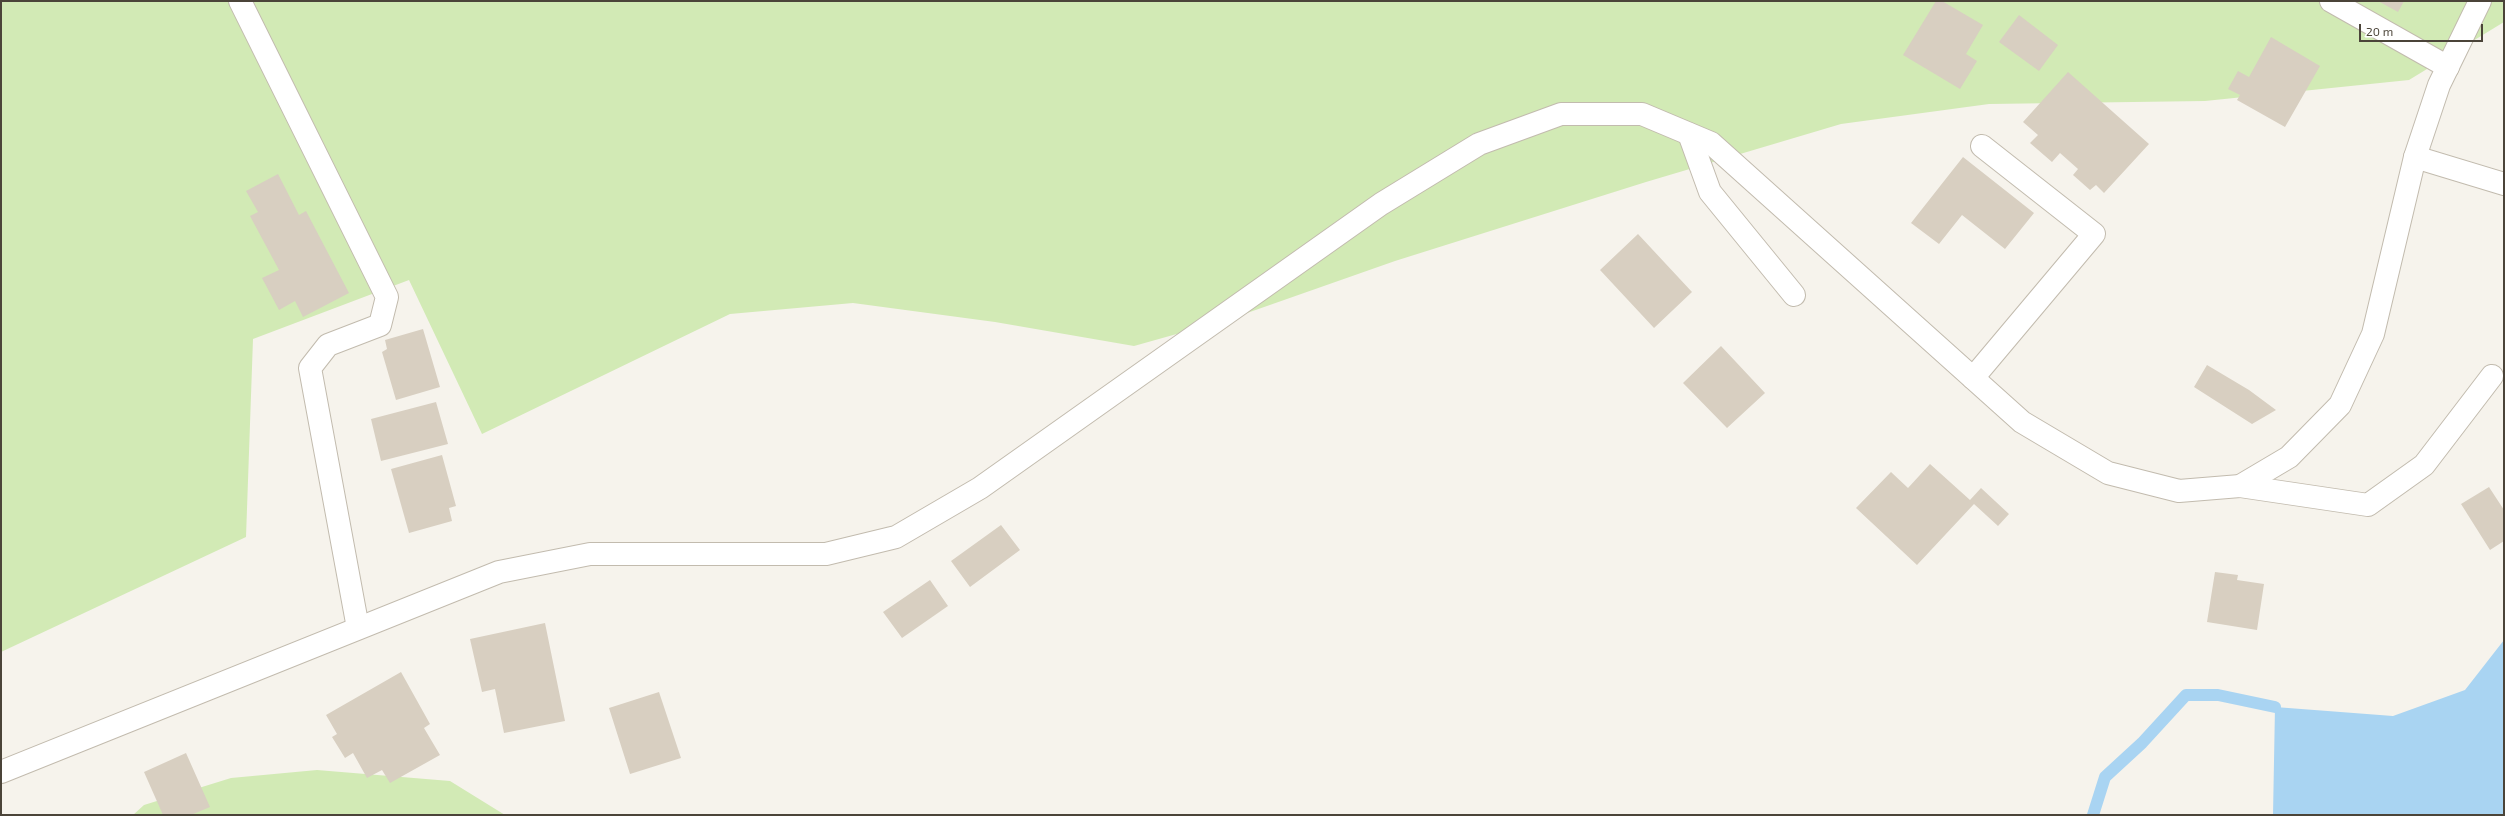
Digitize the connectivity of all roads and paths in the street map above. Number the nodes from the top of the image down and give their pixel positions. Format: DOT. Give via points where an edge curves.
graph roads {
  1 [pos="240,1"];
  2 [pos="2331,1"];
  3 [pos="2480,1"];
  4 [pos="2448,67"];
  5 [pos="1689,134"];
  6 [pos="1982,146"];
  7 [pos="2415,157"];
  8 [pos="2504,184"];
  9 [pos="1794,295"];
  10 [pos="2492,376"];
  11 [pos="1973,378"];
  12 [pos="2240,486"];
  13 [pos="358,628"];
  14 [pos="1,772"];
  1 -- 13 [label="street" via="387,297 380,324 328,345 310,368"];
  2 -- 4 [label="street"];
  3 -- 4 [label="street"];
  4 -- 7 [label="street" via="2439,85"];
  5 -- 9 [label="street" via="1710,192"];
  5 -- 11 [label="street" via="1711,143"];
  5 -- 13 [label="street" via="1642,114 1562,114 1479,144 1381,204 980,488 896,537 826,554 590,554 499,572"];
  6 -- 11 [label="street" via="2094,234"];
  7 -- 8 [label="street"];
  7 -- 12 [label="street" via="2373,334 2340,405 2289,457"];
  10 -- 12 [label="street" via="2424,465 2368,505"];
  11 -- 12 [label="street" via="2022,422 2108,473 2179,491"];
  13 -- 14 [label="street"];
}
